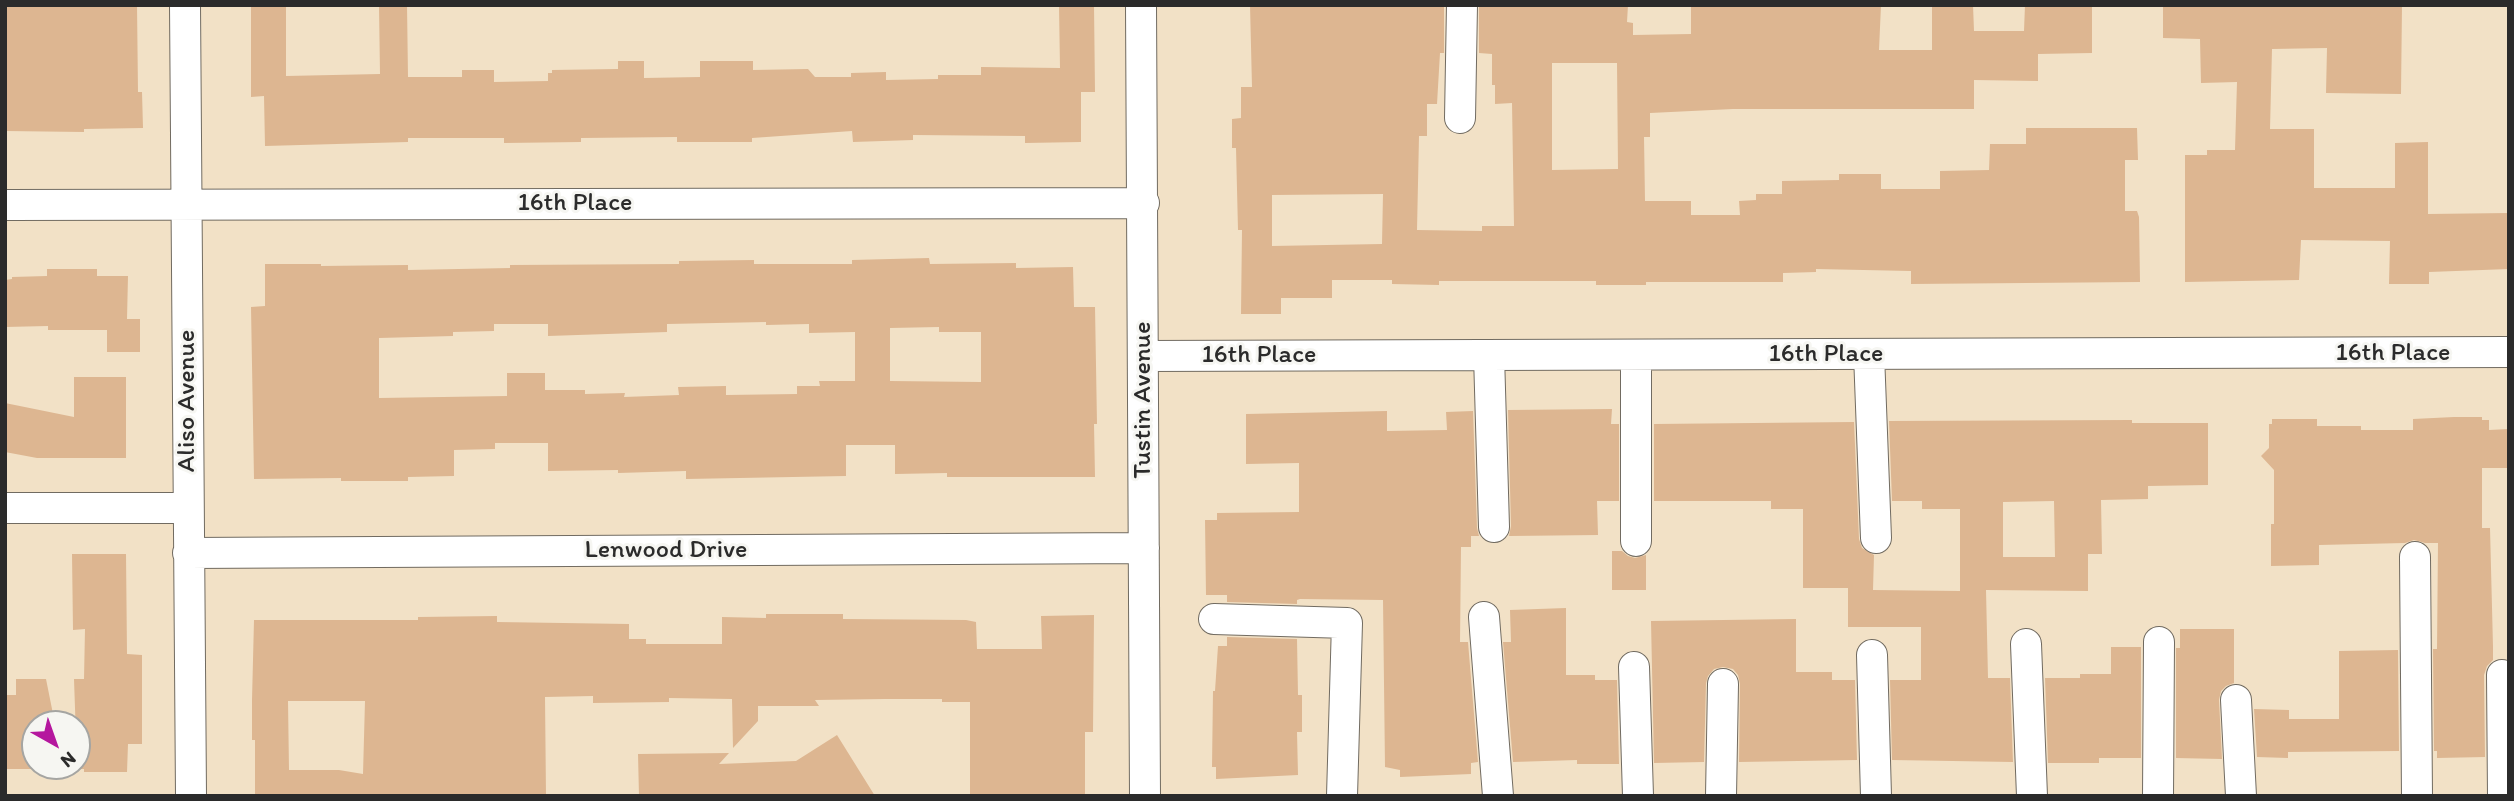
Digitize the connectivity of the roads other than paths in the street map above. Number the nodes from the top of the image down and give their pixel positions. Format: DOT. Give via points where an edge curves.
graph roads {
  1 [pos="186,5"];
  2 [pos="1142,5"];
  3 [pos="1462,5"];
  4 [pos="1460,118"];
  5 [pos="186,203"];
  6 [pos="1144,203"];
  7 [pos="5,205"];
  8 [pos="2509,352"];
  9 [pos="1869,354"];
  10 [pos="1489,355"];
  11 [pos="1636,355"];
  12 [pos="1143,356"];
  13 [pos="5,508"];
  14 [pos="188,508"];
  15 [pos="1494,527"];
  16 [pos="1876,538"];
  17 [pos="1636,541"];
  18 [pos="1144,548"];
  19 [pos="188,553"];
  20 [pos="2416,557"];
  21 [pos="1484,617"];
  22 [pos="1214,619"];
  23 [pos="2159,642"];
  24 [pos="2026,644"];
  25 [pos="1872,655"];
  26 [pos="1634,667"];
  27 [pos="2502,675"];
  28 [pos="1723,684"];
  29 [pos="2236,700"];
  30 [pos="191,796"];
  31 [pos="1146,796"];
  32 [pos="1342,796"];
  33 [pos="1498,796"];
  34 [pos="1638,796"];
  35 [pos="1721,796"];
  36 [pos="1876,796"];
  37 [pos="2032,796"];
  38 [pos="2158,796"];
  39 [pos="2241,796"];
  40 [pos="2417,796"];
  41 [pos="2503,796"];
  1 -- 5 [label="street, Aliso Avenue"];
  2 -- 6 [label="street, Tustin Avenue"];
  3 -- 4 [label="street"];
  5 -- 6 [label="street, 16th Place"];
  5 -- 7 [label="street, 16th Place"];
  5 -- 14 [label="street, Aliso Avenue"];
  6 -- 12 [label="street, Tustin Avenue"];
  8 -- 9 [label="street, 16th Place"];
  9 -- 11 [label="street, 16th Place"];
  9 -- 16 [label="street"];
  10 -- 11 [label="street, 16th Place"];
  10 -- 12 [label="street, 16th Place"];
  10 -- 15 [label="street"];
  11 -- 17 [label="street"];
  12 -- 18 [label="street, Tustin Avenue"];
  13 -- 14 [label="street"];
  14 -- 19 [label="street, Aliso Avenue"];
  18 -- 19 [label="street, Lenwood Drive"];
  18 -- 31 [label="street, Tustin Avenue"];
  19 -- 30 [label="street, Aliso Avenue"];
  20 -- 40 [label="street"];
  21 -- 33 [label="street"];
  22 -- 32 [label="street" via="1346,623"];
  23 -- 38 [label="street"];
  24 -- 37 [label="street"];
  25 -- 36 [label="street"];
  26 -- 34 [label="street"];
  27 -- 41 [label="street"];
  28 -- 35 [label="street"];
  29 -- 39 [label="street"];
}
